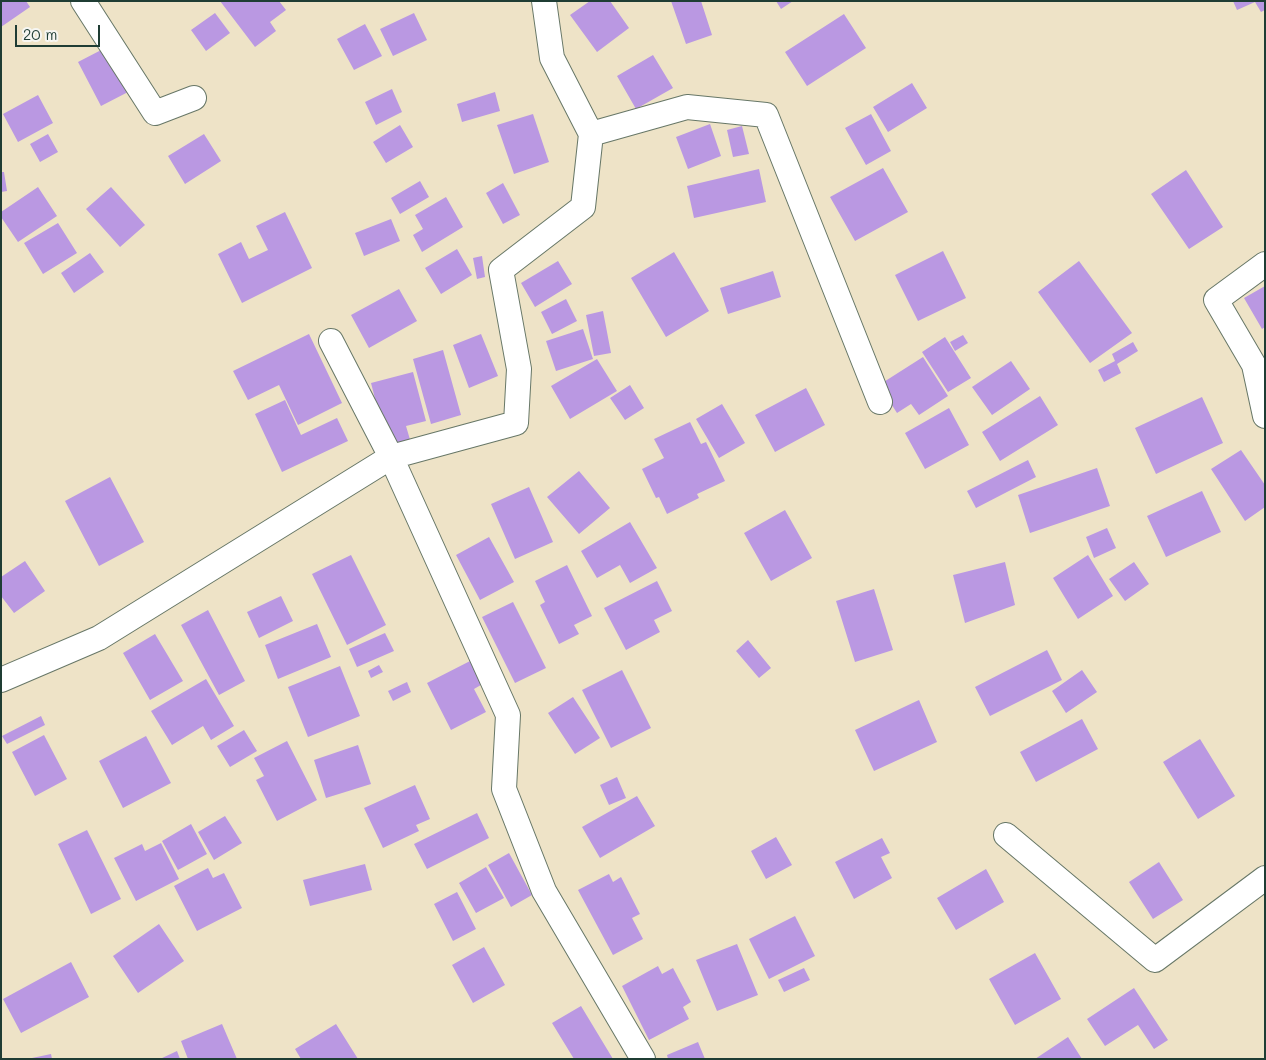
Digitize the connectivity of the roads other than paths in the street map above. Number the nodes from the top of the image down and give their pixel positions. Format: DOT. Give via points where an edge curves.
graph roads {
  1 [pos="83,1"];
  2 [pos="544,1"];
  3 [pos="194,98"];
  4 [pos="591,134"];
  5 [pos="1265,264"];
  6 [pos="331,341"];
  7 [pos="880,402"];
  8 [pos="1265,416"];
  9 [pos="391,457"];
  10 [pos="1,680"];
  11 [pos="1006,834"];
  12 [pos="1265,878"];
  13 [pos="643,1059"];
  1 -- 3 [label="street" via="155,113"];
  2 -- 4 [label="street" via="552,58"];
  4 -- 7 [label="street" via="687,107 766,114"];
  4 -- 9 [label="street" via="583,207 501,270 519,369 516,423"];
  5 -- 8 [label="street" via="1216,300 1254,365"];
  6 -- 9 [label="street"];
  9 -- 10 [label="street" via="99,638"];
  9 -- 13 [label="street" via="508,715 504,789 544,891"];
  11 -- 12 [label="street" via="1156,960"];
}
